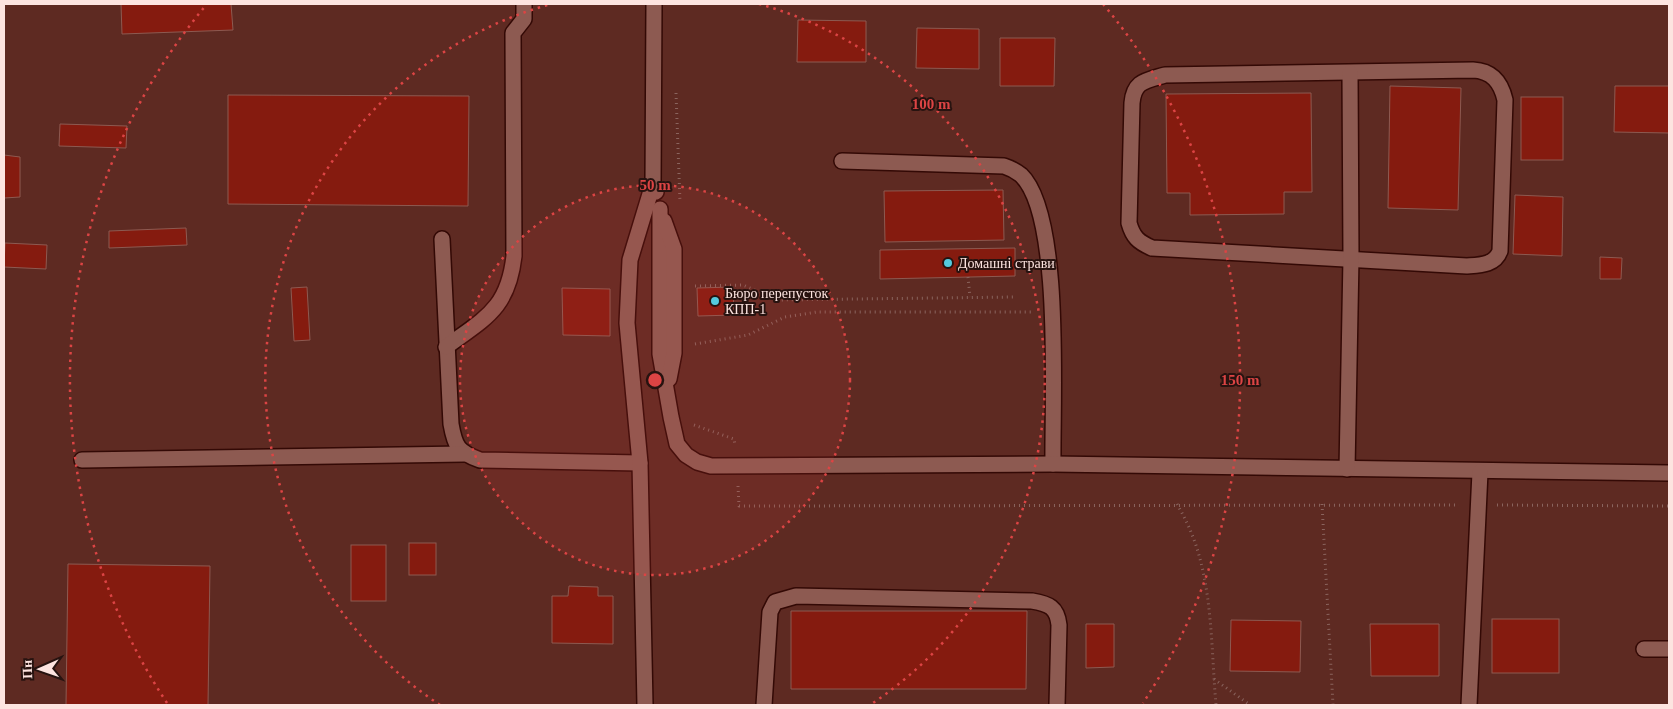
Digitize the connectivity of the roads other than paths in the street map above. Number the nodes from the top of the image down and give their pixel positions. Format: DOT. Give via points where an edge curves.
graph roads {
  1 [pos="524,4"];
  2 [pos="654,4"];
  3 [pos="1350,72"];
  4 [pos="842,161"];
  5 [pos="654,184"];
  6 [pos="442,239"];
  7 [pos="1351,258"];
  8 [pos="446,348"];
  9 [pos="464,454"];
  10 [pos="82,460"];
  11 [pos="640,463"];
  12 [pos="1053,464"];
  13 [pos="1347,469"];
  14 [pos="1480,472"];
  15 [pos="1669,473"];
  16 [pos="1669,648"];
  17 [pos="1644,649"];
  18 [pos="645,705"];
  19 [pos="764,705"];
  20 [pos="1057,705"];
  21 [pos="1469,705"];
  1 -- 8 [label="lane" via="524,19 513,34 514,256 511,280 503,299 490,313"];
  2 -- 5 [label="lane"];
  3 -- 7 [label="lane"];
  3 -- 7 [label="lane" via="1480,71 1496,78 1505,100 1498,256 1491,262 1467,266"];
  3 -- 7 [label="lane" via="1165,75 1138,85 1133,92 1132,104 1129,223 1136,240 1152,248"];
  4 -- 12 [label="lane" via="1004,166 1021,176 1033,196 1048,246"];
  5 -- 11 [label="lane" via="630,260 627,323"];
  5 -- 12 [label="lane" via="660,209 660,354 674,434 686,455 711,466"];
  6 -- 8 [label="lane"];
  7 -- 13 [label="lane"];
  8 -- 9 [label="lane" via="454,442"];
  9 -- 10 [label="lane"];
  9 -- 11 [label="lane" via="480,460"];
  11 -- 18 [label="lane"];
  12 -- 13 [label="lane"];
  13 -- 14 [label="lane"];
  14 -- 15 [label="lane"];
  14 -- 21 [label="lane"];
  16 -- 17 [label="lane"];
  19 -- 20 [label="lane" via="770,612 775,602 796,596 1046,603 1058,614"];
}
